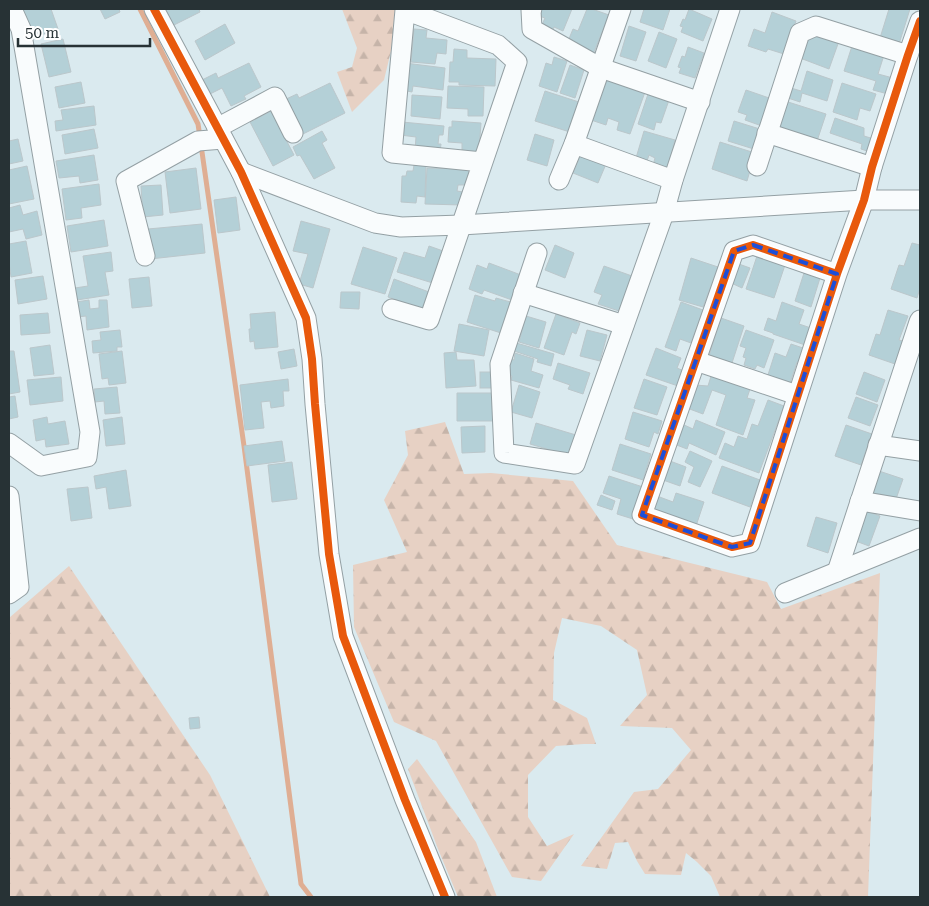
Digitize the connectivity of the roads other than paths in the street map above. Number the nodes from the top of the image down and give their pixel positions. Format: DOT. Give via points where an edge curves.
graph roads {
  1 [pos="12,9"];
  2 [pos="154,9"];
  3 [pos="532,9"];
  4 [pos="621,9"];
  5 [pos="730,9"];
  6 [pos="920,21"];
  7 [pos="908,54"];
  8 [pos="601,68"];
  9 [pos="700,102"];
  10 [pos="293,133"];
  11 [pos="767,134"];
  12 [pos="211,137"];
  13 [pos="574,144"];
  14 [pos="482,162"];
  15 [pos="757,166"];
  16 [pos="872,166"];
  17 [pos="241,172"];
  18 [pos="559,180"];
  19 [pos="673,180"];
  20 [pos="864,200"];
  21 [pos="920,200"];
  22 [pos="664,212"];
  23 [pos="460,225"];
  24 [pos="537,253"];
  25 [pos="145,256"];
  26 [pos="837,274"];
  27 [pos="524,293"];
  28 [pos="392,309"];
  29 [pos="920,320"];
  30 [pos="624,325"];
  31 [pos="696,362"];
  32 [pos="798,395"];
  33 [pos="9,443"];
  34 [pos="878,445"];
  35 [pos="920,451"];
  36 [pos="9,496"];
  37 [pos="860,502"];
  38 [pos="920,511"];
  39 [pos="920,538"];
  40 [pos="837,572"];
  41 [pos="785,593"];
  42 [pos="9,594"];
  43 [pos="445,897"];
  1 -- 33 [label="street" via="21,28 90,432 87,457 41,466"];
  2 -- 12 [label="street"];
  3 -- 8 [label="street" via="532,29"];
  4 -- 8 [label="street"];
  5 -- 9 [label="street"];
  6 -- 7 [label="street"];
  7 -- 11 [label="street" via="816,26 800,33"];
  7 -- 16 [label="street"];
  8 -- 9 [label="street"];
  8 -- 13 [label="street"];
  9 -- 19 [label="street"];
  10 -- 12 [label="street" via="275,97"];
  11 -- 15 [label="street"];
  11 -- 16 [label="street"];
  12 -- 17 [label="street"];
  12 -- 25 [label="street" via="126,181"];
  13 -- 18 [label="street"];
  13 -- 19 [label="street"];
  14 -- 14 [label="street" via="517,62 498,45 405,10 392,153"];
  14 -- 23 [label="street"];
  16 -- 20 [label="street"];
  17 -- 23 [label="street" via="375,223 401,227"];
  17 -- 43 [label="street" via="306,318 329,554 343,636"];
  19 -- 22 [label="street"];
  20 -- 21 [label="street"];
  20 -- 22 [label="street"];
  20 -- 26 [label="street"];
  22 -- 23 [label="street"];
  22 -- 30 [label="street"];
  23 -- 28 [label="street" via="429,320"];
  24 -- 27 [label="street"];
  26 -- 31 [label="street" via="753,245 734,250"];
  26 -- 32 [label="street"];
  27 -- 30 [label="street"];
  27 -- 30 [label="street" via="500,364 504,453 574,464"];
  29 -- 34 [label="street"];
  31 -- 32 [label="street"];
  31 -- 32 [label="street" via="642,515 732,547 750,543"];
  34 -- 35 [label="street"];
  34 -- 37 [label="street"];
  36 -- 42 [label="street" via="19,586"];
  37 -- 38 [label="street"];
  37 -- 40 [label="street"];
  39 -- 40 [label="street"];
  40 -- 41 [label="street"];
}
